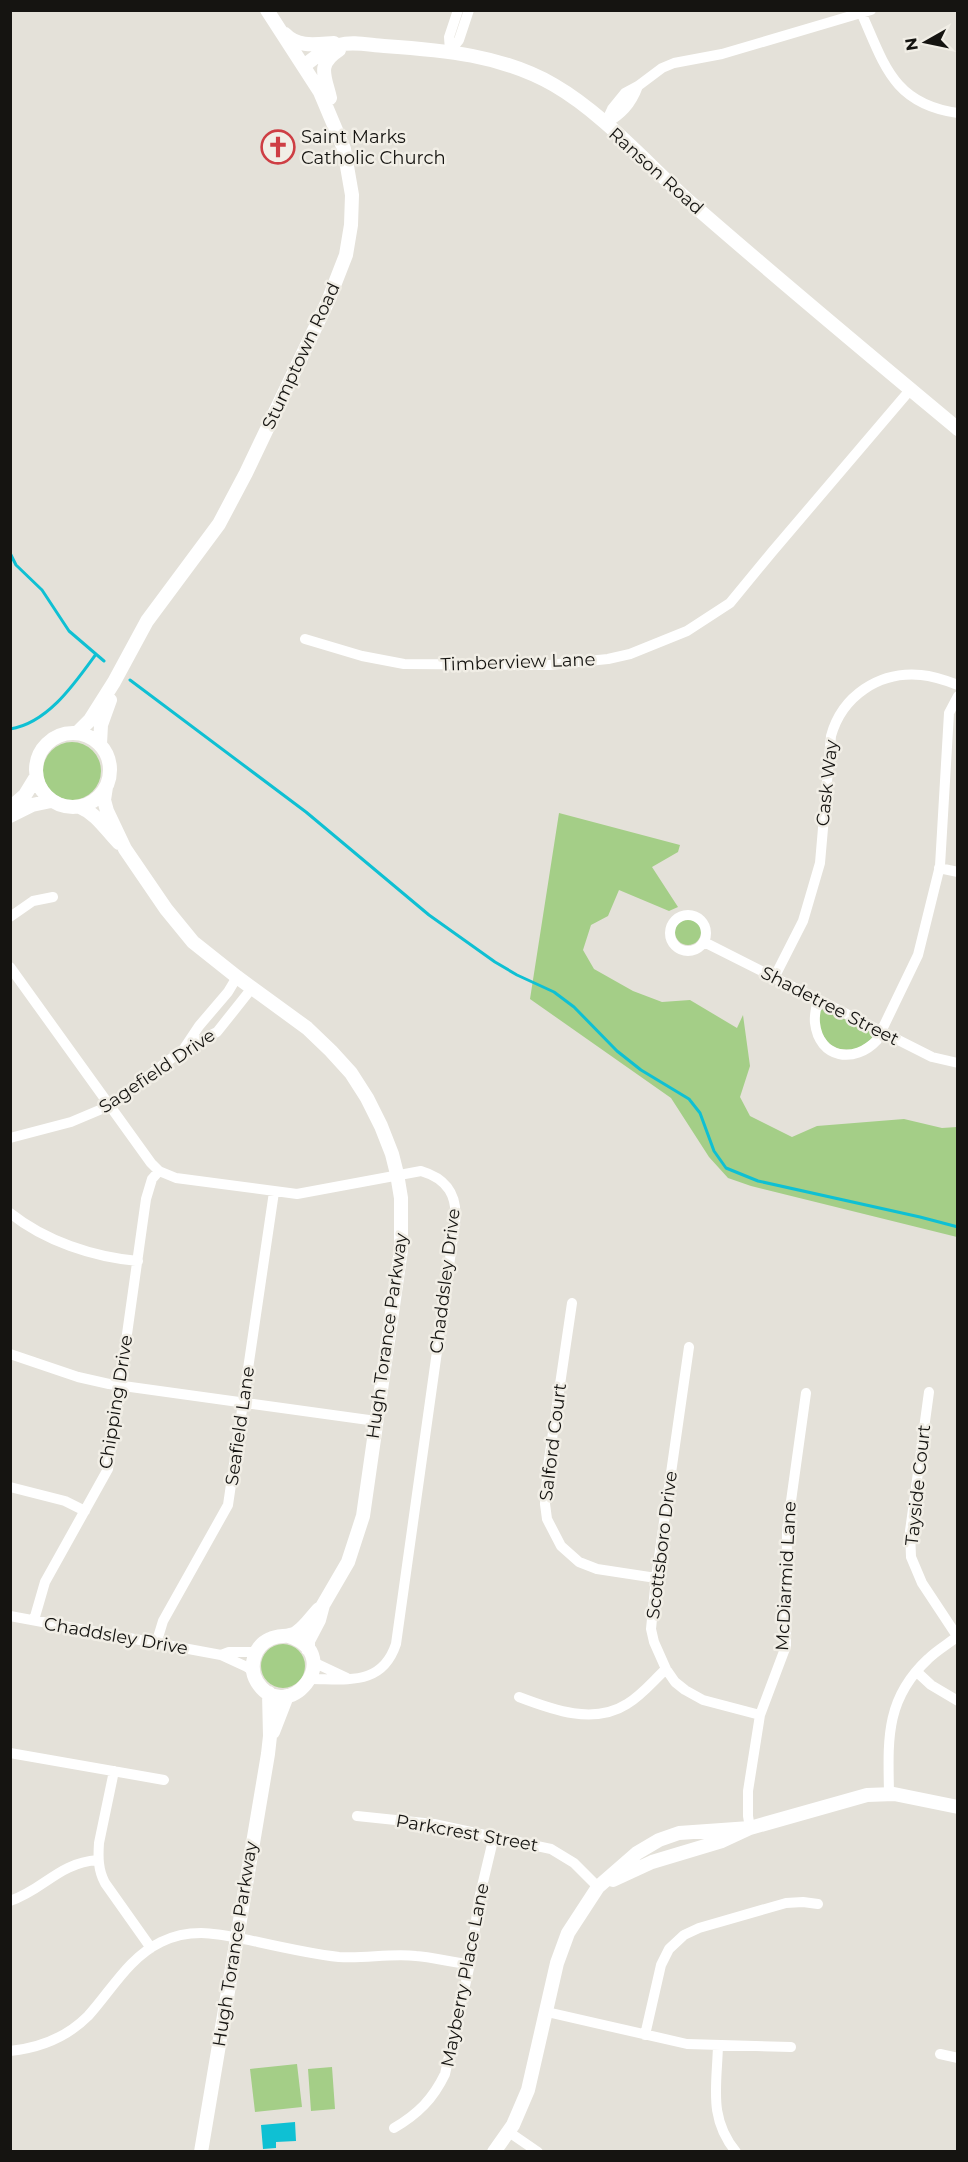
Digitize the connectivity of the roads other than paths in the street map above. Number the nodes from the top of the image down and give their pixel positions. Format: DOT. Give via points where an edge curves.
graph roads {
  1 [pos="267,10"];
  2 [pos="458,10"];
  3 [pos="469,10"];
  4 [pos="864,11"];
  5 [pos="278,27"];
  6 [pos="352,43"];
  7 [pos="450,51"];
  8 [pos="304,66"];
  9 [pos="957,113"];
  10 [pos="331,114"];
  11 [pos="605,124"];
  12 [pos="910,390"];
  13 [pos="957,429"];
  14 [pos="305,639"];
  15 [pos="114,681"];
  16 [pos="957,685"];
  17 [pos="957,696"];
  18 [pos="77,733"];
  19 [pos="100,744"];
  20 [pos="36,777"];
  21 [pos="106,787"];
  22 [pos="51,801"];
  23 [pos="80,807"];
  24 [pos="10,808"];
  25 [pos="10,816"];
  26 [pos="125,849"];
  27 [pos="939,868"];
  28 [pos="957,872"];
  29 [pos="53,897"];
  30 [pos="10,917"];
  31 [pos="704,942"];
  32 [pos="10,967"];
  33 [pos="237,977"];
  34 [pos="774,978"];
  35 [pos="252,988"];
  36 [pos="818,1000"];
  37 [pos="881,1032"];
  38 [pos="185,1048"];
  39 [pos="957,1063"];
  40 [pos="109,1106"];
  41 [pos="10,1138"];
  42 [pos="159,1171"];
  43 [pos="397,1174"];
  44 [pos="274,1191"];
  45 [pos="10,1213"];
  46 [pos="138,1262"];
  47 [pos="572,1303"];
  48 [pos="689,1347"];
  49 [pos="10,1354"];
  50 [pos="121,1386"];
  51 [pos="929,1392"];
  52 [pos="806,1393"];
  53 [pos="243,1401"];
  54 [pos="376,1421"];
  55 [pos="10,1487"];
  56 [pos="85,1511"];
  57 [pos="657,1578"];
  58 [pos="323,1605"];
  59 [pos="10,1616"];
  60 [pos="34,1620"];
  61 [pos="288,1636"];
  62 [pos="957,1636"];
  63 [pos="156,1644"];
  64 [pos="256,1652"];
  65 [pos="221,1655"];
  66 [pos="310,1655"];
  67 [pos="666,1670"];
  68 [pos="253,1671"];
  69 [pos="917,1672"];
  70 [pos="347,1677"];
  71 [pos="311,1679"];
  72 [pos="269,1694"];
  73 [pos="287,1696"];
  74 [pos="519,1697"];
  75 [pos="957,1701"];
  76 [pos="760,1715"];
  77 [pos="270,1736"];
  78 [pos="10,1753"];
  79 [pos="114,1771"];
  80 [pos="164,1780"];
  81 [pos="889,1793"];
  82 [pos="957,1807"];
  83 [pos="357,1816"];
  84 [pos="750,1828"];
  85 [pos="494,1836"];
  86 [pos="98,1860"];
  87 [pos="598,1887"];
  88 [pos="10,1900"];
  89 [pos="818,1904"];
  90 [pos="238,1937"];
  91 [pos="151,1948"];
  92 [pos="470,1964"];
  93 [pos="547,2012"];
  94 [pos="645,2035"];
  95 [pos="718,2045"];
  96 [pos="790,2047"];
  97 [pos="10,2051"];
  98 [pos="940,2054"];
  99 [pos="957,2058"];
  100 [pos="394,2128"];
  101 [pos="509,2132"];
  102 [pos="201,2151"];
  103 [pos="494,2151"];
  104 [pos="538,2151"];
  105 [pos="736,2151"];
  1 -- 5 [label="street, Stumptown Road"];
  2 -- 7 [label="street" via="449,37"];
  3 -- 7 [label="street" via="459,40"];
  4 -- 9 [label="street" via="882,63 898,85 916,101"];
  4 -- 11 [label="street" via="722,54 674,63 625,93"];
  5 -- 6 [label="street" via="288,38 309,45"];
  5 -- 8 [label="street, Stumptown Road"];
  6 -- 7 [label="street, Ranson Road"];
  6 -- 8 [label="street, Ranson Road" via="331,48"];
  6 -- 10 [label="street" via="337,50 324,65"];
  7 -- 11 [label="street, Ranson Road" via="502,63 540,78"];
  8 -- 10 [label="street, Stumptown Road"];
  10 -- 15 [label="street, Stumptown Road" via="346,157 352,195 349,240 336,285 219,524 147,621"];
  11 -- 12 [label="street, Ranson Road" via="702,213"];
  12 -- 13 [label="street, Ranson Road"];
  12 -- 14 [label="street, Timberview Lane" via="730,603 687,632 630,654 549,665 404,664"];
  15 -- 18 [label="street, Stumptown Road" via="90,720"];
  15 -- 19 [label="street, Stumptown Road" via="101,725"];
  16 -- 34 [label="street, Cask Way" via="923,675 888,678 859,693 841,711 831,736 820,863 803,921"];
  17 -- 27 [label="street" via="949,713"];
  18 -- 19 [label="street"];
  18 -- 20 [label="street" via="54,737 45,745 35,766"];
  19 -- 21 [label="street" via="109,760"];
  20 -- 22 [label="street"];
  20 -- 24 [label="street" via="25,795"];
  21 -- 23 [label="street" via="100,796"];
  21 -- 26 [label="street, Hugh Torance Parkway" via="107,811"];
  22 -- 23 [label="street" via="60,806"];
  22 -- 25 [label="street"];
  23 -- 26 [label="street, Hugh Torance Parkway" via="97,818"];
  26 -- 33 [label="street, Hugh Torance Parkway" via="193,942"];
  27 -- 28 [label="street"];
  27 -- 37 [label="street" via="918,955"];
  29 -- 30 [label="street" via="33,902"];
  31 -- 34 [label="street, Shadetree Street"];
  32 -- 40 [label="street"];
  33 -- 35 [label="street, Hugh Torance Parkway"];
  33 -- 38 [label="street"];
  34 -- 36 [label="street, Shadetree Street"];
  35 -- 38 [label="street, Sagefield Drive" via="217,1032"];
  35 -- 43 [label="street, Hugh Torance Parkway" via="307,1028 351,1073 381,1125"];
  36 -- 37 [label="street, Shadetree Street"];
  36 -- 37 [label="street" via="815,1025 820,1040 831,1052 862,1052"];
  37 -- 39 [label="street, Shadetree Street" via="932,1057"];
  38 -- 40 [label="street, Sagefield Drive"];
  40 -- 41 [label="street, Sagefield Drive" via="71,1122"];
  40 -- 42 [label="street"];
  42 -- 44 [label="street, Chaddsley Drive" via="177,1178"];
  42 -- 46 [label="street, Chipping Drive" via="148,1190"];
  43 -- 44 [label="street, Chaddsley Drive" via="307,1193"];
  43 -- 54 [label="street, Hugh Torance Parkway" via="401,1250"];
  43 -- 70 [label="street, Chaddsley Drive" via="421,1171 444,1183 455,1201 455,1223 396,1644 389,1661 379,1671"];
  44 -- 53 [label="street, Seafield Lane"];
  45 -- 46 [label="street" via="68,1245"];
  46 -- 50 [label="street, Chipping Drive"];
  47 -- 57 [label="street, Salford Court" via="548,1466 547,1519 561,1546 579,1562 597,1569"];
  48 -- 57 [label="street, Scottsboro Drive"];
  49 -- 50 [label="street" via="78,1377"];
  50 -- 53 [label="street"];
  50 -- 56 [label="street, Chipping Drive" via="108,1469"];
  51 -- 62 [label="street, Tayside Court" via="910,1530 911,1557 922,1584"];
  52 -- 76 [label="street, McDiarmid Lane" via="787,1530 786,1646"];
  53 -- 54 [label="street"];
  53 -- 63 [label="street, Seafield Lane" via="228,1505 163,1621"];
  54 -- 58 [label="street, Hugh Torance Parkway" via="357,1540"];
  55 -- 56 [label="street" via="65,1501"];
  56 -- 60 [label="street, Chipping Drive" via="45,1582"];
  57 -- 67 [label="street, Scottsboro Drive" via="651,1629"];
  58 -- 61 [label="street, Hugh Torance Parkway"];
  58 -- 66 [label="street, Hugh Torance Parkway" via="308,1641"];
  59 -- 60 [label="street, Chaddsley Drive"];
  60 -- 63 [label="street, Chaddsley Drive"];
  61 -- 64 [label="street, Hugh Torance Parkway" via="270,1639"];
  61 -- 66 [label="street" via="303,1643"];
  62 -- 69 [label="street"];
  63 -- 65 [label="street, Chaddsley Drive"];
  64 -- 65 [label="street, Chaddsley Drive"];
  64 -- 68 [label="street"];
  65 -- 68 [label="street, Chaddsley Drive"];
  66 -- 70 [label="street"];
  66 -- 71 [label="street, Hugh Torance Parkway"];
  67 -- 74 [label="street" via="629,1703 608,1713 575,1714"];
  67 -- 76 [label="street, Scottsboro Drive" via="675,1682 703,1700"];
  68 -- 72 [label="street"];
  69 -- 75 [label="street"];
  69 -- 81 [label="street" via="900,1696 889,1726"];
  70 -- 71 [label="street, Chaddsley Drive"];
  71 -- 73 [label="street" via="305,1688"];
  72 -- 73 [label="street"];
  72 -- 77 [label="street, Hugh Torance Parkway"];
  73 -- 77 [label="street, Hugh Torance Parkway"];
  76 -- 84 [label="street, McDiarmid Lane" via="748,1791"];
  77 -- 90 [label="street, Hugh Torance Parkway"];
  78 -- 79 [label="street"];
  79 -- 80 [label="street"];
  79 -- 86 [label="street"];
  81 -- 82 [label="street"];
  81 -- 84 [label="street" via="867,1795"];
  83 -- 85 [label="street, Parkcrest Street" via="434,1824"];
  84 -- 87 [label="street" via="722,1841 652,1862"];
  84 -- 87 [label="street" via="679,1833 659,1840 637,1853"];
  85 -- 87 [label="street, Parkcrest Street" via="560,1852"];
  85 -- 92 [label="street, Mayberry Place Lane" via="479,1899"];
  86 -- 88 [label="street" via="70,1865 27,1894"];
  86 -- 91 [label="street" via="105,1882"];
  87 -- 93 [label="street" via="568,1933"];
  89 -- 94 [label="street" via="786,1903 684,1935 669,1949 661,1965"];
  90 -- 91 [label="street" via="188,1934"];
  90 -- 92 [label="street" via="341,1957 416,1956"];
  90 -- 102 [label="street, Hugh Torance Parkway"];
  91 -- 97 [label="street" via="131,1964 73,2029 45,2044"];
  92 -- 100 [label="street, Mayberry Place Lane" via="446,2074 424,2108"];
  93 -- 94 [label="street"];
  93 -- 101 [label="street" via="528,2090"];
  94 -- 95 [label="street" via="687,2044"];
  95 -- 96 [label="street"];
  95 -- 105 [label="street" via="717,2114 723,2134"];
  98 -- 99 [label="street"];
  101 -- 103 [label="street"];
  101 -- 104 [label="street"];
}
